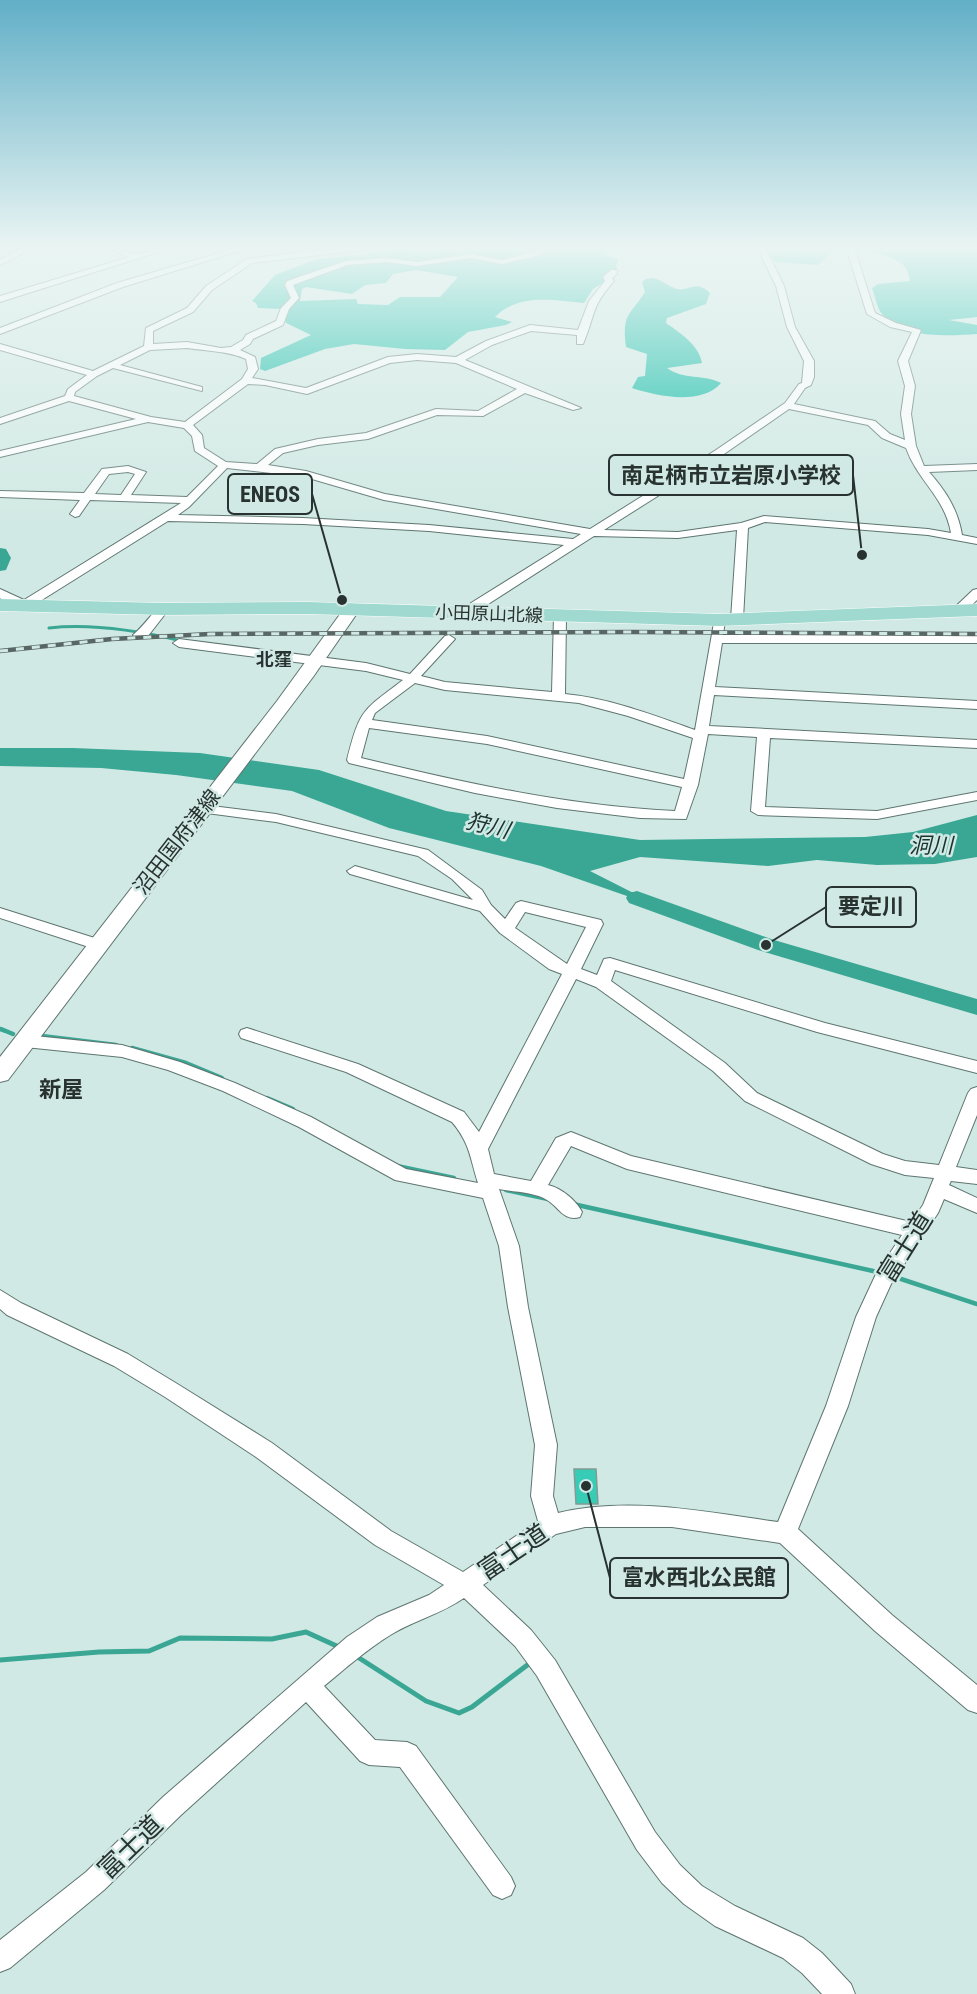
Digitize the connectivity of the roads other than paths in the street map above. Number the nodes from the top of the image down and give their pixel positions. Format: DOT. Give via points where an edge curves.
graph roads {
  1 [pos="148,340"];
  2 [pos="245,340"];
  3 [pos="497,340"];
  4 [pos="797,340"];
  5 [pos="912,340"];
  6 [pos="162,346"];
  7 [pos="0,347"];
  8 [pos="148,347"];
  9 [pos="234,350"];
  10 [pos="458,360"];
  11 [pos="220,361"];
  12 [pos="111,365"];
  13 [pos="94,374"];
  14 [pos="246,381"];
  15 [pos="199,389"];
  16 [pos="524,389"];
  17 [pos="69,398"];
  18 [pos="788,405"];
  19 [pos="576,408"];
  20 [pos="150,420"];
  21 [pos="0,422"];
  22 [pos="187,425"];
  23 [pos="911,446"];
  24 [pos="0,454"];
  25 [pos="224,465"];
  26 [pos="259,467"];
  27 [pos="977,467"];
  28 [pos="921,469"];
  29 [pos="0,494"];
  30 [pos="90,496"];
  31 [pos="124,498"];
  32 [pos="189,500"];
  33 [pos="75,514"];
  34 [pos="166,518"];
  35 [pos="744,526"];
  36 [pos="593,532"];
  37 [pos="957,536"];
  38 [pos="977,541"];
  39 [pos="575,543"];
  40 [pos="0,593"];
  41 [pos="977,593"];
  42 [pos="0,605"];
  43 [pos="25,605"];
  44 [pos="163,609"];
  45 [pos="352,609"];
  46 [pos="968,610"];
  47 [pos="468,613"];
  48 [pos="560,616"];
  49 [pos="728,620"];
  50 [pos="139,635"];
  51 [pos="450,639"];
  52 [pos="716,639"];
  53 [pos="977,639"];
  54 [pos="179,643"];
  55 [pos="315,661"];
  56 [pos="413,678"];
  57 [pos="708,692"];
  58 [pos="558,698"];
  59 [pos="977,705"];
  60 [pos="363,723"];
  61 [pos="764,732"];
  62 [pos="701,733"];
  63 [pos="977,744"];
  64 [pos="691,785"];
  65 [pos="977,796"];
  66 [pos="204,809"];
  67 [pos="355,871"];
  68 [pos="485,908"];
  69 [pos="0,913"];
  70 [pos="506,929"];
  71 [pos="98,945"];
  72 [pos="571,973"];
  73 [pos="602,983"];
  74 [pos="247,1034"];
  75 [pos="25,1041"];
  76 [pos="977,1067"];
  77 [pos="0,1074"];
  78 [pos="977,1093"];
  79 [pos="479,1149"];
  80 [pos="977,1177"];
  81 [pos="943,1181"];
  82 [pos="489,1186"];
  83 [pos="536,1189"];
  84 [pos="977,1206"];
  85 [pos="573,1212"];
  86 [pos="916,1231"];
  87 [pos="0,1298"];
  88 [pos="551,1525"];
  89 [pos="785,1533"];
  90 [pos="465,1585"];
  91 [pos="307,1685"];
  92 [pos="977,1701"];
  93 [pos="502,1886"];
  94 [pos="0,1958"];
  95 [pos="842,1994"];
  1 -- 8 [label="street"];
  2 -- 9 [label="street"];
  3 -- 10 [label="street"];
  4 -- 18 [label="street" via="809,361 809,377"];
  5 -- 23 [label="street" via="903,361 910,386 906,414"];
  6 -- 8 [label="street"];
  6 -- 9 [label="street"];
  6 -- 11 [label="street"];
  7 -- 13 [label="street"];
  8 -- 12 [label="street"];
  9 -- 14 [label="street" via="250,357 253,369"];
  10 -- 14 [label="street" via="397,358 307,392"];
  10 -- 16 [label="street"];
  12 -- 13 [label="street"];
  12 -- 15 [label="street"];
  13 -- 17 [label="street"];
  14 -- 22 [label="street"];
  16 -- 19 [label="street"];
  16 -- 26 [label="street" via="480,414 436,412 368,436 279,451"];
  17 -- 20 [label="street"];
  17 -- 21 [label="street"];
  18 -- 23 [label="street" via="871,423 886,436"];
  18 -- 36 [label="street"];
  20 -- 22 [label="street"];
  20 -- 24 [label="street"];
  22 -- 25 [label="street" via="197,435 199,449"];
  23 -- 28 [label="street"];
  25 -- 26 [label="street"];
  25 -- 32 [label="street"];
  26 -- 36 [label="street" via="324,478 384,497"];
  27 -- 28 [label="street"];
  28 -- 37 [label="street" via="946,502"];
  29 -- 30 [label="street"];
  30 -- 31 [label="street"];
  30 -- 31 [label="street" via="106,471 141,472"];
  30 -- 33 [label="street"];
  31 -- 32 [label="street"];
  32 -- 34 [label="street"];
  34 -- 39 [label="street" via="417,527"];
  34 -- 43 [label="street"];
  35 -- 36 [label="street" via="678,535"];
  35 -- 37 [label="street" via="764,519"];
  35 -- 49 [label="street"];
  36 -- 39 [label="street"];
  37 -- 38 [label="street"];
  39 -- 47 [label="street"];
  40 -- 43 [label="street"];
  41 -- 46 [label="street"];
  42 -- 43 [label="main road, 小田原山北線"];
  43 -- 44 [label="main road, 小田原山北線"];
  44 -- 45 [label="main road, 小田原山北線"];
  44 -- 50 [label="street"];
  45 -- 47 [label="main road, 小田原山北線"];
  45 -- 55 [label="main road, 沼田国府津線"];
  46 -- 49 [label="main road, 小田原山北線"];
  47 -- 48 [label="main road, 小田原山北線"];
  48 -- 49 [label="main road, 小田原山北線"];
  48 -- 58 [label="street"];
  49 -- 52 [label="street"];
  51 -- 56 [label="street"];
  52 -- 53 [label="street"];
  52 -- 57 [label="street"];
  54 -- 55 [label="street"];
  55 -- 56 [label="street"];
  55 -- 66 [label="main road, 沼田国府津線"];
  56 -- 58 [label="street" via="445,686"];
  56 -- 60 [label="street" via="370,711"];
  57 -- 59 [label="street"];
  57 -- 62 [label="street"];
  58 -- 62 [label="street" via="604,705"];
  60 -- 64 [label="street" via="478,737"];
  60 -- 64 [label="street" via="354,760 477,789 648,815 681,816"];
  61 -- 62 [label="street"];
  61 -- 63 [label="street"];
  61 -- 65 [label="street" via="758,811 877,815"];
  62 -- 64 [label="street"];
  66 -- 68 [label="street" via="276,818 423,853 457,876 477,894"];
  66 -- 71 [label="main road, 沼田国府津線"];
  67 -- 68 [label="street"];
  68 -- 70 [label="street"];
  69 -- 71 [label="street"];
  70 -- 72 [label="street"];
  70 -- 72 [label="street" via="521,906 595,924"];
  71 -- 75 [label="main road, 沼田国府津線"];
  72 -- 73 [label="street"];
  72 -- 79 [label="street"];
  73 -- 76 [label="street" via="610,963 824,1028"];
  73 -- 81 [label="street" via="719,1067 751,1097 877,1159"];
  74 -- 79 [label="street" via="352,1068 458,1117"];
  75 -- 77 [label="main road, 沼田国府津線"];
  75 -- 82 [label="street" via="122,1051 174,1066 305,1122 402,1175"];
  78 -- 81 [label="street, 富士道"];
  79 -- 82 [label="street"];
  80 -- 81 [label="street"];
  81 -- 84 [label="street"];
  81 -- 86 [label="street, 富士道"];
  82 -- 83 [label="street"];
  82 -- 88 [label="street" via="509,1246 541,1415 546,1445 542,1496"];
  83 -- 85 [label="street" via="552,1193"];
  83 -- 86 [label="street" via="562,1143 571,1139 627,1162"];
  86 -- 89 [label="street, 富士道" via="883,1280 866,1317 837,1406"];
  87 -- 90 [label="street" via="14,1310 120,1360 172,1391 264,1450 382,1538"];
  88 -- 89 [label="street, 富士道" via="585,1517 672,1516"];
  88 -- 90 [label="street, 富士道"];
  89 -- 92 [label="street" via="802,1544 875,1616"];
  90 -- 91 [label="street, 富士道" via="437,1603 385,1625"];
  90 -- 95 [label="street" via="523,1638 546,1668 646,1841 671,1874 693,1895 725,1916 793,1948"];
  91 -- 93 [label="street" via="369,1752 406,1755"];
  91 -- 94 [label="street, 富士道" via="95,1881"];
}
